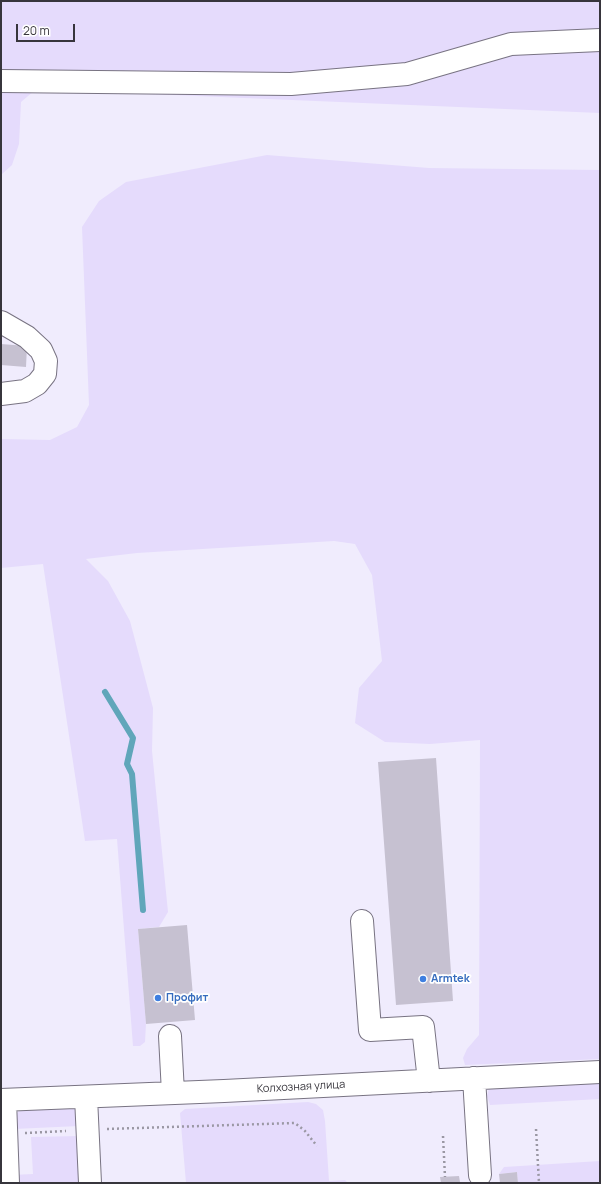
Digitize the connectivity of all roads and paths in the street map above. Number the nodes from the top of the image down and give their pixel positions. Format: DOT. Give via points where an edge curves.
graph roads {
  1 [pos="600,40"];
  2 [pos="1,80"];
  3 [pos="1,322"];
  4 [pos="1,394"];
  5 [pos="362,921"];
  6 [pos="170,1036"];
  7 [pos="600,1072"];
  8 [pos="474,1078"];
  9 [pos="428,1080"];
  10 [pos="173,1093"];
  11 [pos="86,1096"];
  12 [pos="3,1100"];
  13 [pos="536,1129"];
  14 [pos="88,1130"];
  15 [pos="6,1134"];
  16 [pos="443,1136"];
  17 [pos="318,1146"];
  18 [pos="480,1175"];
  19 [pos="445,1177"];
  20 [pos="8,1183"];
  21 [pos="90,1183"];
  22 [pos="539,1183"];
  1 -- 2 [label="street" via="511,44 407,74 314,82 284,84"];
  3 -- 4 [label="street" via="27,337 41,350 46,361 45,374 37,384 25,391"];
  5 -- 9 [label="street" via="370,1030 423,1027"];
  6 -- 10 [label="street"];
  7 -- 8 [label="street, Колхозная улица"];
  8 -- 9 [label="street, Колхозная улица"];
  8 -- 18 [label="street"];
  9 -- 10 [label="street, Колхозная улица"];
  10 -- 11 [label="street, Колхозная улица"];
  11 -- 12 [label="street, Колхозная улица"];
  11 -- 14 [label="street"];
  12 -- 15 [label="street"];
  13 -- 22 [label="path"];
  14 -- 15 [label="path"];
  14 -- 17 [label="path" via="295,1123"];
  14 -- 21 [label="street"];
  15 -- 20 [label="street"];
  16 -- 19 [label="path"];
}
